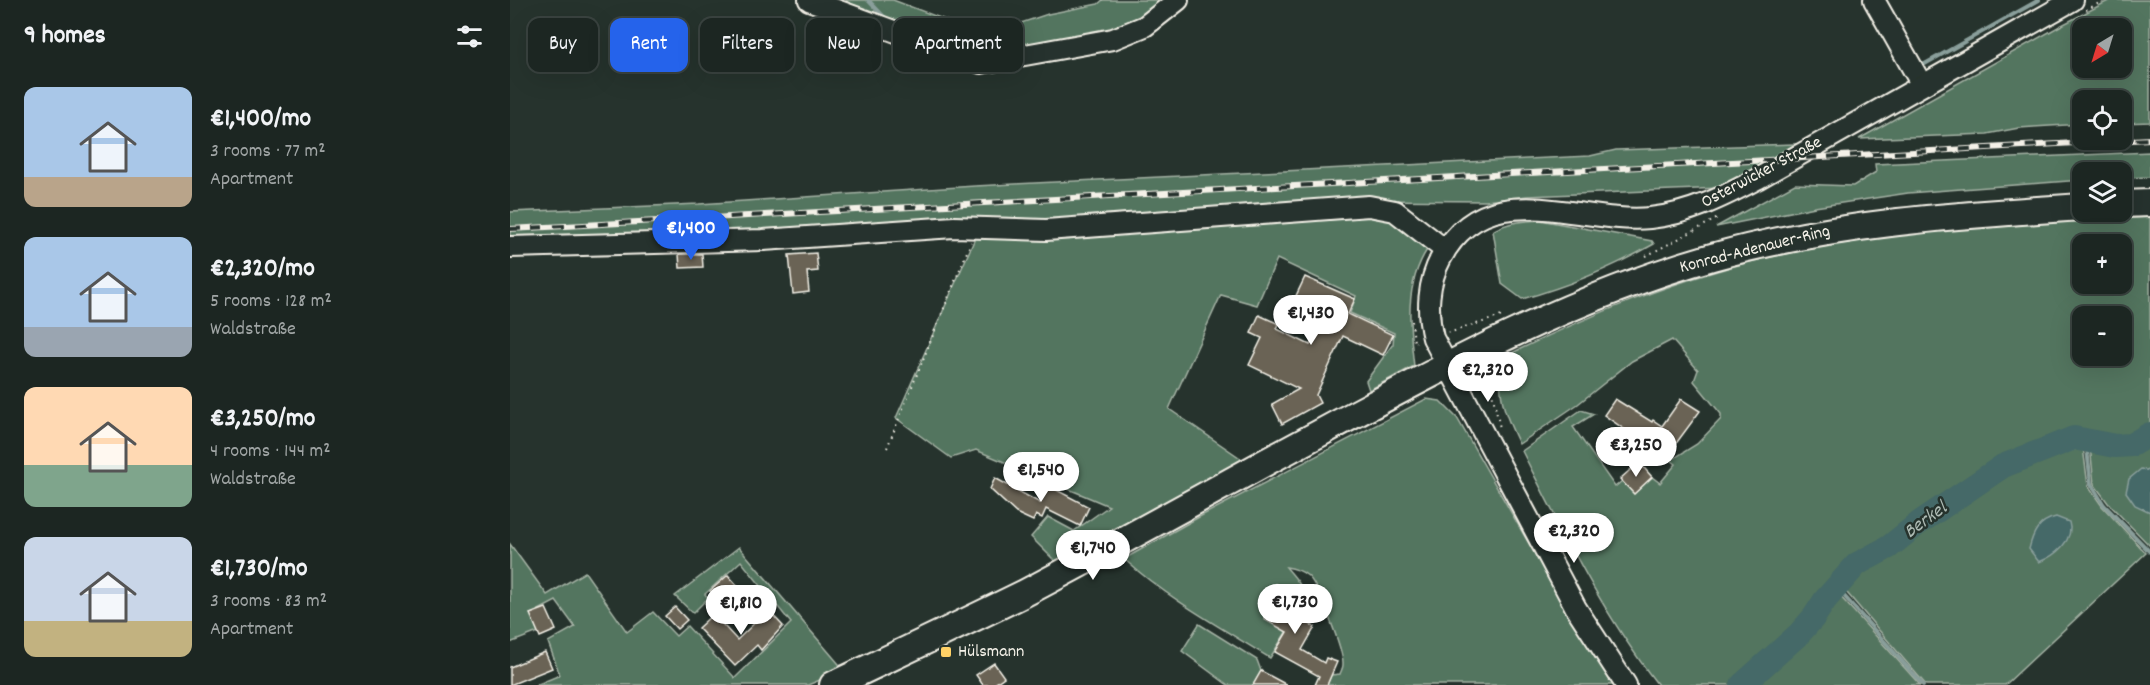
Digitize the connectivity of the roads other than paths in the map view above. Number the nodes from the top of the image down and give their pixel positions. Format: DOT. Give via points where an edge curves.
graph roads {
  1 [pos="810,0"];
  2 [pos="1178,0"];
  3 [pos="1874,0"];
  4 [pos="2073,0"];
  5 [pos="1922,85"];
  6 [pos="2150,203"];
  7 [pos="2132,204"];
  8 [pos="2072,208"];
  9 [pos="510,246"];
  10 [pos="1445,250"];
  11 [pos="1446,365"];
  12 [pos="832,685"];
  13 [pos="1626,685"];
  1 -- 2 [label="street" via="981,63 1113,39 1145,26"];
  3 -- 5 [label="street"];
  4 -- 5 [label="street, Osterwicker Straße"];
  5 -- 10 [label="street, Osterwicker Straße" via="1707,204 1669,215 1632,219 1516,207 1472,224"];
  6 -- 7 [label="main road"];
  8 -- 11 [label="main road, Konrad-Adenauer-Ring" via="1860,225 1769,242 1638,281 1519,329"];
  9 -- 10 [label="street" via="763,240 954,227 1046,230 1369,206 1395,211"];
  10 -- 11 [label="street, Osterwicker Straße" via="1434,272 1429,303 1433,338"];
  11 -- 12 [label="main road, Konrad-Adenauer-Ring" via="1041,584"];
  11 -- 13 [label="street, Osterwicker Straße" via="1576,608"];
}
